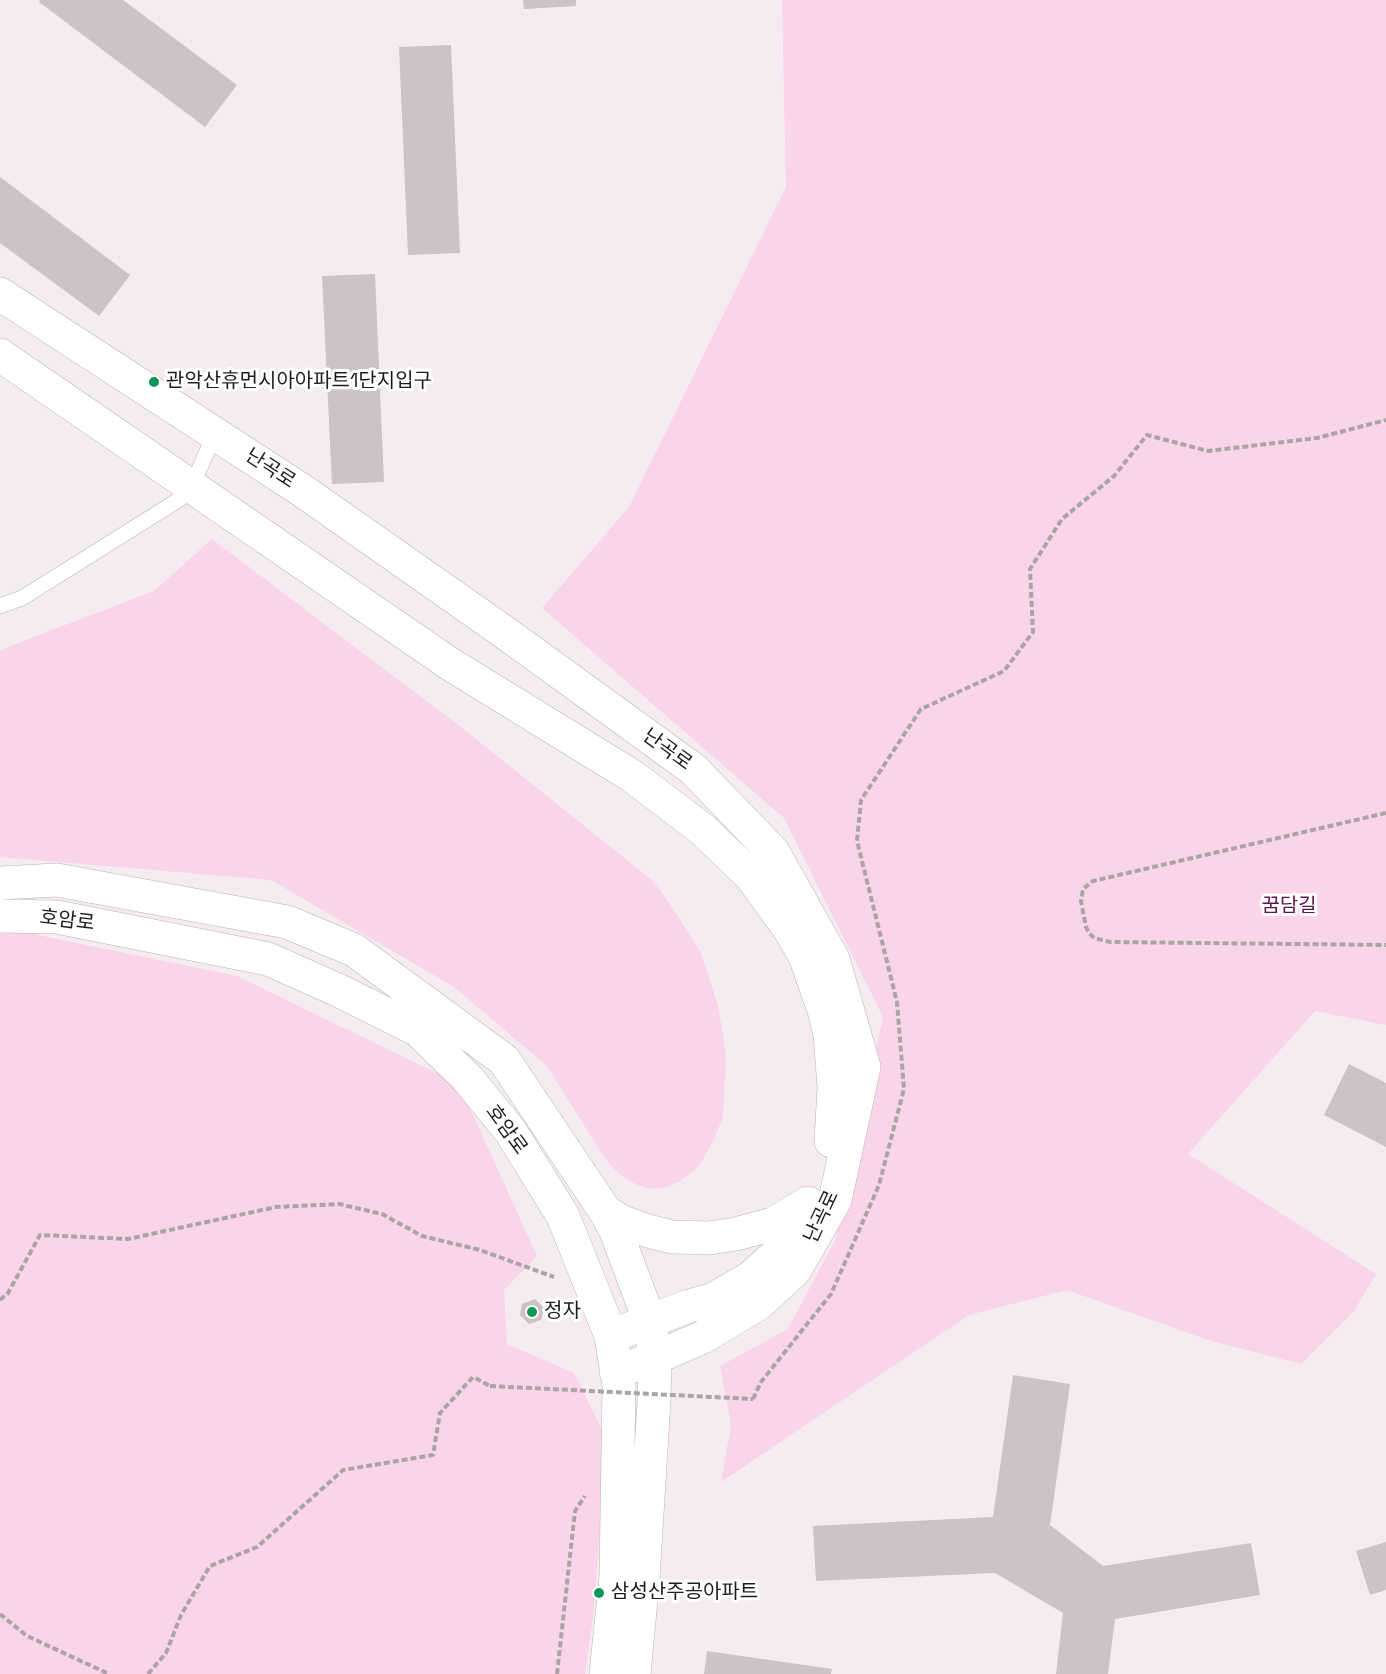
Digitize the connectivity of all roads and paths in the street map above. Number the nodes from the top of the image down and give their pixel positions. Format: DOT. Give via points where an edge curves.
graph roads {
  1 [pos="0,294"];
  2 [pos="0,356"];
  3 [pos="1386,420"];
  4 [pos="215,433"];
  5 [pos="192,486"];
  6 [pos="0,606"];
  7 [pos="1386,813"];
  8 [pos="0,883"];
  9 [pos="0,916"];
  10 [pos="1386,945"];
  11 [pos="817,1197"];
  12 [pos="605,1211"];
  13 [pos="555,1277"];
  14 [pos="0,1300"];
  15 [pos="650,1322"];
  16 [pos="611,1336"];
  17 [pos="655,1358"];
  18 [pos="616,1372"];
  19 [pos="588,1492"];
  20 [pos="0,1614"];
  21 [pos="109,1674"];
  22 [pos="148,1674"];
  23 [pos="557,1674"];
  24 [pos="606,1674"];
  25 [pos="634,1674"];
  1 -- 4 [label="main road, 난곡로"];
  2 -- 5 [label="main road, 난곡로"];
  3 -- 22 [label="path, bridge" via="1317,438 1208,451 1147,435 1114,476 1062,519 1030,569 1033,632 1004,671 921,709 861,800 857,841 897,1002 904,1089 879,1185 831,1294 761,1382 753,1399 490,1386 473,1377 440,1413 432,1455 343,1470 257,1547 210,1566 181,1615 166,1653"];
  4 -- 5 [label="lane"];
  4 -- 17 [label="main road, 난곡로" via="303,490 693,769 773,852 833,959 864,1067 835,1200 795,1270 758,1304 703,1337"];
  5 -- 6 [label="lane" via="180,499 22,598"];
  5 -- 11 [label="main road, 난곡로" via="450,664 632,776 702,829 752,876 805,956 830,1034 834,1116 831,1146"];
  7 -- 10 [label="path" via="1094,880 1083,889 1081,902 1089,933 1110,942"];
  8 -- 12 [label="main road" via="57,880 287,922 354,950 504,1060"];
  9 -- 16 [label="main road, 호암로" via="57,917 268,959 418,1030 468,1079 511,1131 563,1216"];
  11 -- 12 [label="main road" via="773,1224 709,1238 672,1237 648,1231"];
  11 -- 15 [label="main road, 난곡로" via="777,1254 750,1278 712,1300"];
  12 -- 15 [label="main road"];
  13 -- 14 [label="path" via="480,1250 422,1236 382,1214 339,1204 276,1207 128,1239 40,1235 8,1293"];
  15 -- 16 [label="main road, 난곡로"];
  15 -- 17 [label="main road"];
  16 -- 18 [label="main road, 호암로"];
  17 -- 18 [label="main road, 난곡로"];
  17 -- 25 [label="main road"];
  18 -- 24 [label="main road, 호암로" via="616,1576"];
  19 -- 23 [label="path" via="575,1510"];
  20 -- 21 [label="path" via="27,1636"];
}
